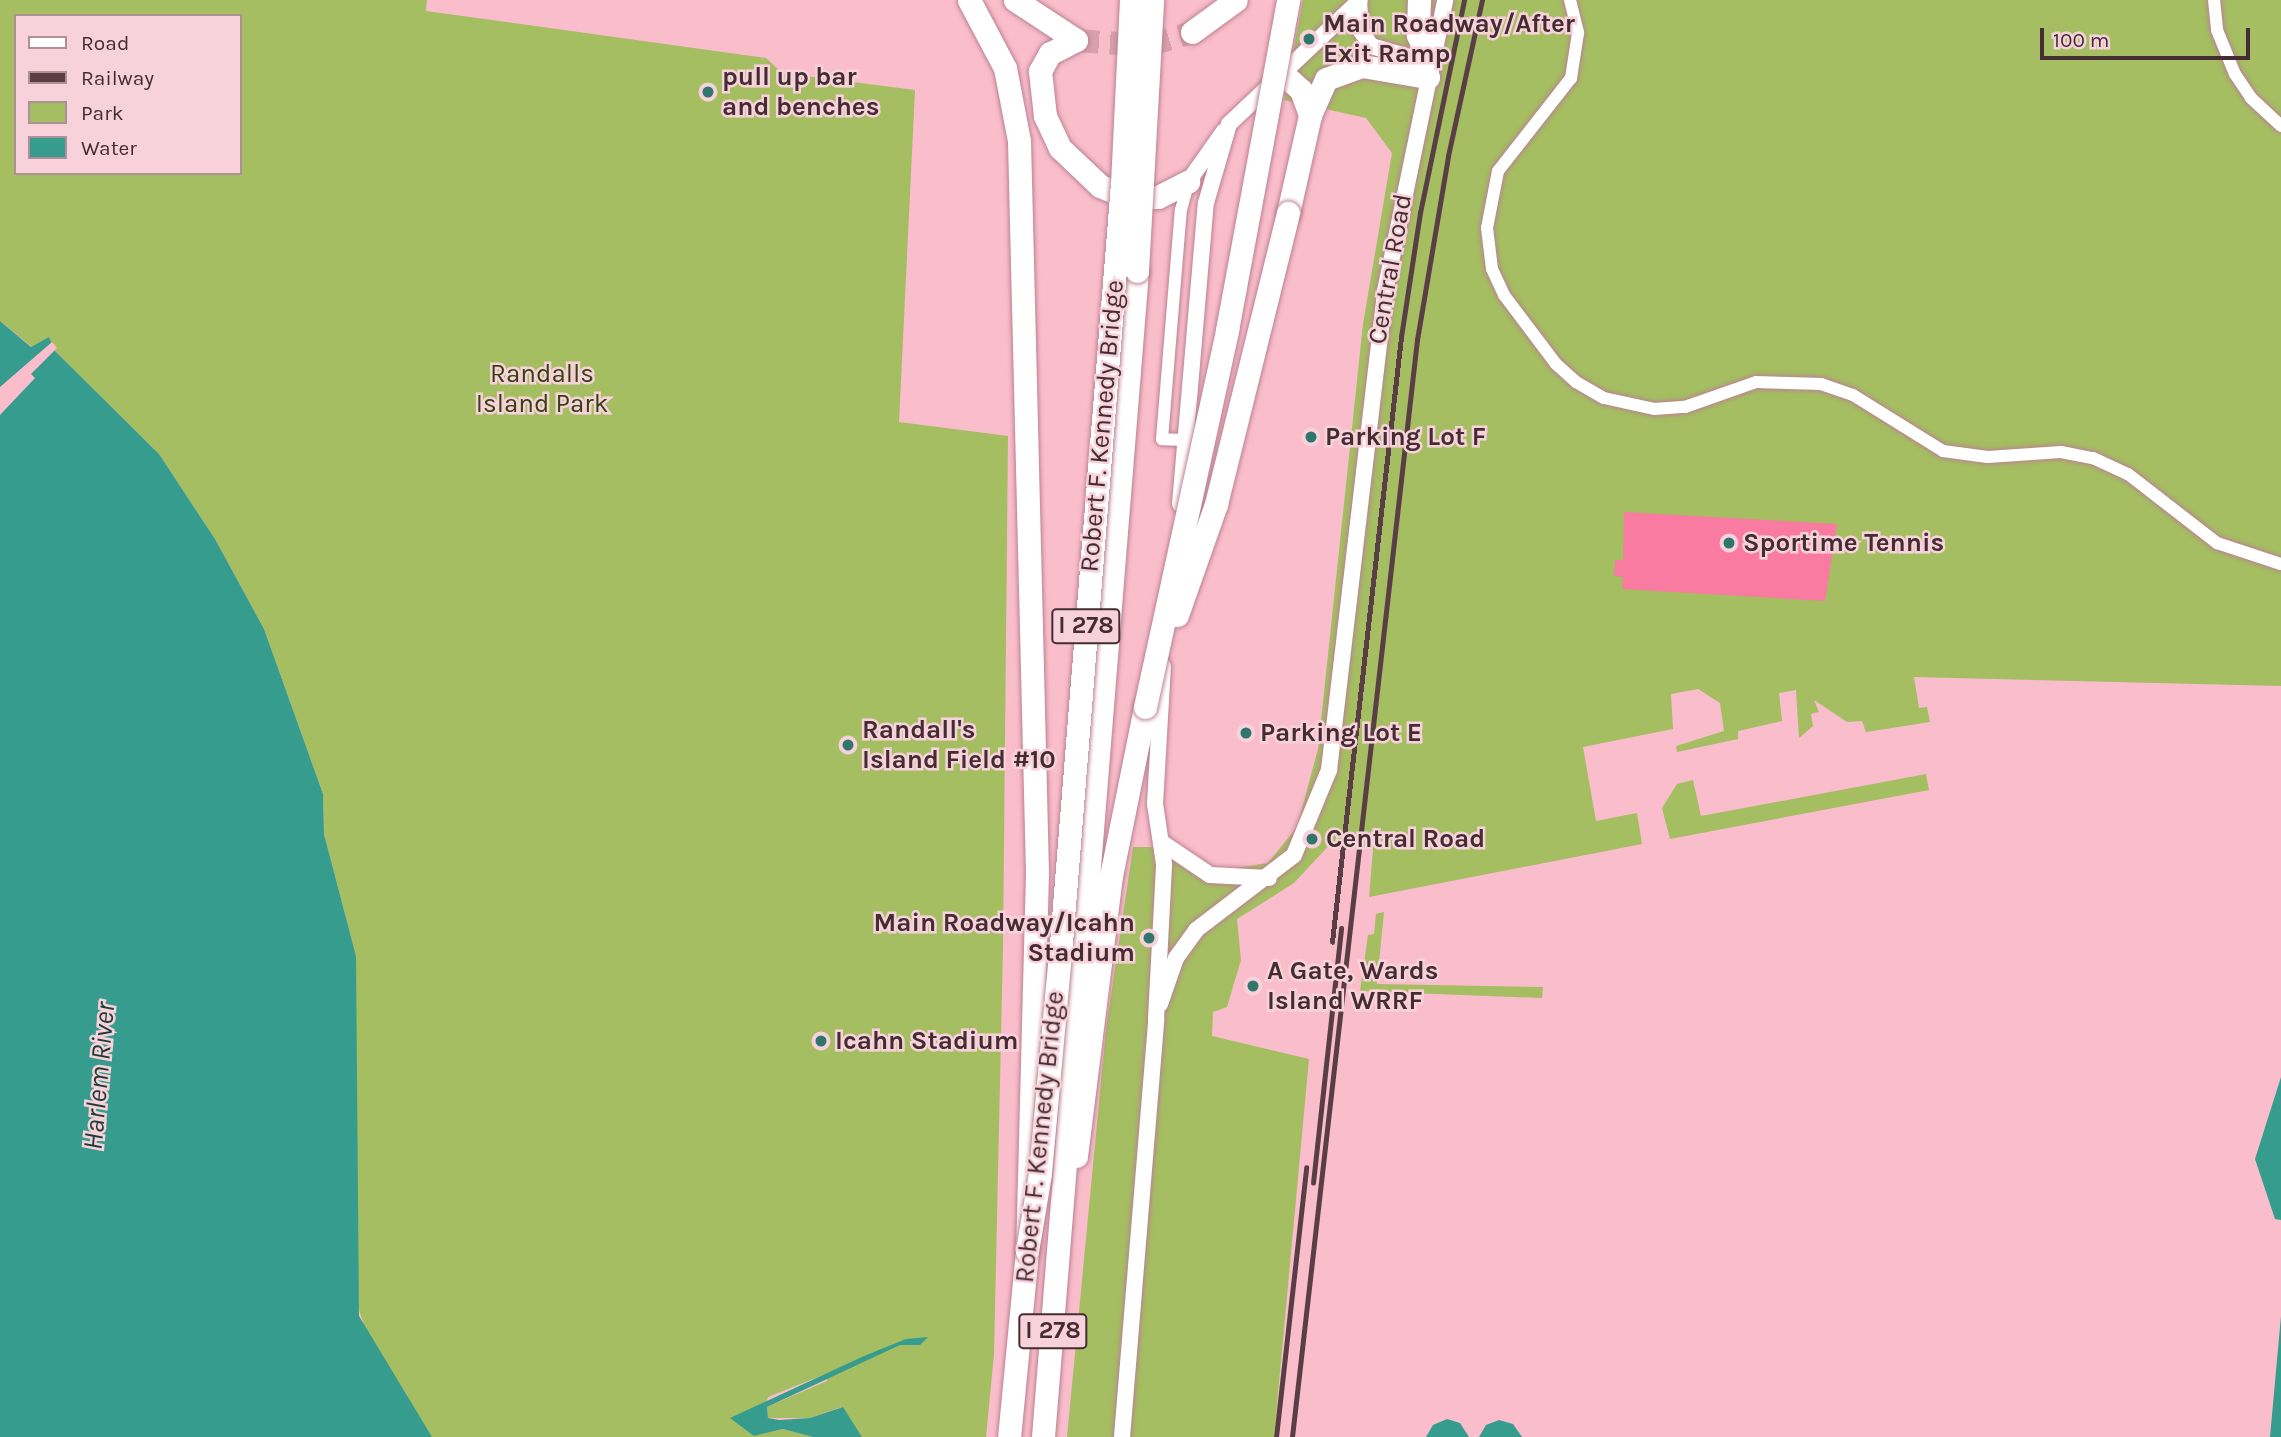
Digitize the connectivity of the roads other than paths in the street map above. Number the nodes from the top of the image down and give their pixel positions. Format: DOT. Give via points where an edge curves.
graph roads {
  1 [pos="969,0"];
  2 [pos="1015,0"];
  3 [pos="1131,0"];
  4 [pos="1152,0"];
  5 [pos="1236,0"];
  6 [pos="1288,0"];
  7 [pos="1359,0"];
  8 [pos="1419,0"];
  9 [pos="1445,0"];
  10 [pos="1570,0"];
  11 [pos="2214,0"];
  12 [pos="1192,33"];
  13 [pos="1429,70"];
  14 [pos="1282,73"];
  15 [pos="1310,114"];
  16 [pos="1229,124"];
  17 [pos="2281,126"];
  18 [pos="1188,182"];
  19 [pos="1186,440"];
  20 [pos="2281,564"];
  21 [pos="1145,707"];
  22 [pos="1164,844"];
  23 [pos="1269,878"];
  24 [pos="1156,1019"];
  25 [pos="1063,1224"];
  26 [pos="1027,1251"];
  27 [pos="1009,1437"];
  28 [pos="1042,1437"];
  29 [pos="1122,1437"];
  1 -- 26 [label="highway, bridge" via="1005,68 1019,141 1037,821"];
  2 -- 18 [label="highway" via="1076,40 1060,45 1042,65 1040,90 1049,128 1060,148 1111,192 1139,199 1158,197"];
  3 -- 26 [label="highway, Robert F. Kennedy Bridge / I 278, bridge" via="1122,184 1061,943 1040,1173"];
  4 -- 25 [label="highway, Robert F. Kennedy Bridge / I 278, bridge" via="1136,285 1066,1114"];
  5 -- 12 [label="highway"];
  6 -- 21 [label="highway, bridge" via="1227,330"];
  7 -- 13 [label="street" via="1361,31 1371,46"];
  7 -- 14 [label="street, Central Road" via="1334,30"];
  8 -- 13 [label="highway" via="1418,35"];
  9 -- 13 [label="street, Central Road"];
  10 -- 20 [label="street" via="1578,33 1571,78 1498,170 1487,228 1492,269 1504,295 1556,365 1576,382 1604,398 1654,410 1685,407 1756,382 1821,384 1853,395 1943,451 1988,457 2061,452 2093,458 2128,474 2217,543"];
  11 -- 17 [label="street" via="2222,44 2235,74 2250,98"];
  13 -- 15 [label="highway" via="1345,68 1319,87"];
  13 -- 23 [label="street, Central Road" via="1372,377 1329,769 1302,843"];
  14 -- 15 [label="highway" via="1301,90"];
  14 -- 16 [label="street, Central Road"];
  15 -- 21 [label="highway, bridge" via="1216,504"];
  16 -- 18 [label="street, Central Road"];
  16 -- 19 [label="street, Central Road" via="1206,203"];
  18 -- 19 [label="street, Central Road" via="1181,210 1162,439"];
  19 -- 22 [label="street, Central Road" via="1161,687 1155,804"];
  21 -- 25 [label="highway" via="1111,876 1083,1115"];
  22 -- 23 [label="street" via="1210,875"];
  22 -- 24 [label="street, Central Road"];
  23 -- 24 [label="street, Central Road" via="1220,907 1185,943 1166,980"];
  24 -- 29 [label="street, Central Road"];
  25 -- 28 [label="highway, Robert F. Kennedy Bridge / I 278"];
  26 -- 27 [label="highway, Robert F. Kennedy Bridge / I 278"];
}
